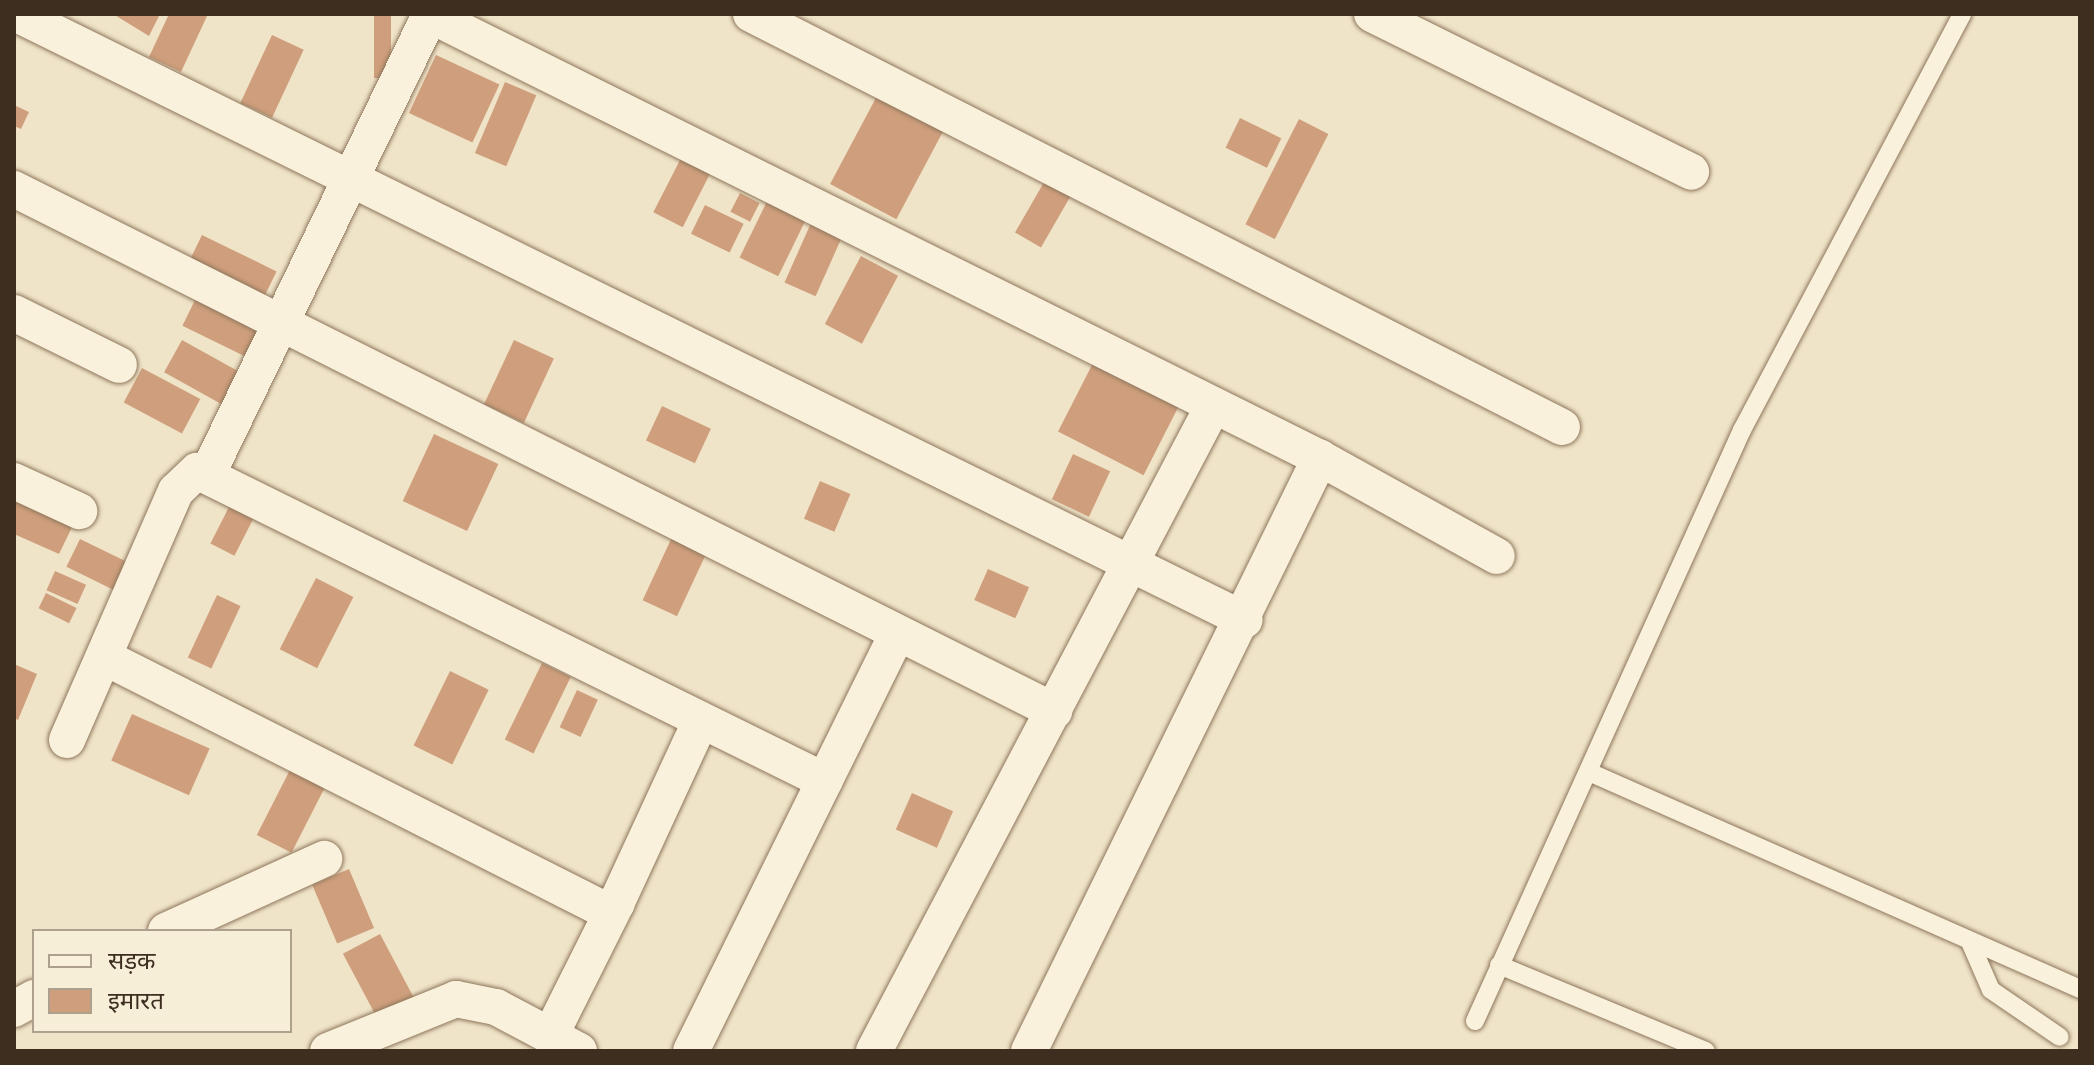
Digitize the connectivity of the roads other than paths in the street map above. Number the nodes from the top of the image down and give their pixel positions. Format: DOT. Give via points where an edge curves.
graph roads {
  1 [pos="17,14"];
  2 [pos="751,14"];
  3 [pos="1372,14"];
  4 [pos="1962,14"];
  5 [pos="429,15"];
  6 [pos="1691,172"];
  7 [pos="353,174"];
  8 [pos="14,189"];
  9 [pos="14,313"];
  10 [pos="278,321"];
  11 [pos="119,365"];
  12 [pos="1212,408"];
  13 [pos="1562,427"];
  14 [pos="1320,458"];
  15 [pos="208,473"];
  16 [pos="14,481"];
  17 [pos="79,511"];
  18 [pos="1497,556"];
  19 [pos="1130,563"];
  20 [pos="1245,620"];
  21 [pos="897,634"];
  22 [pos="106,658"];
  23 [pos="1054,711"];
  24 [pos="700,722"];
  25 [pos="67,740"];
  26 [pos="1589,772"];
  27 [pos="825,781"];
  28 [pos="324,859"];
  29 [pos="616,904"];
  30 [pos="170,929"];
  31 [pos="1970,942"];
  32 [pos="1499,965"];
  33 [pos="2080,989"];
  34 [pos="32,999"];
  35 [pos="14,1009"];
  36 [pos="1475,1021"];
  37 [pos="2060,1037"];
  38 [pos="564,1043"];
  39 [pos="328,1051"];
  40 [pos="691,1051"];
  41 [pos="874,1051"];
  42 [pos="1029,1051"];
  43 [pos="1706,1051"];
  1 -- 7 [label="street"];
  2 -- 13 [label="street"];
  3 -- 6 [label="street"];
  4 -- 26 [label="lane" via="1742,430"];
  5 -- 7 [label="street"];
  5 -- 12 [label="street"];
  7 -- 10 [label="street"];
  7 -- 19 [label="street"];
  8 -- 10 [label="street"];
  9 -- 11 [label="street"];
  10 -- 15 [label="street"];
  10 -- 21 [label="street"];
  12 -- 14 [label="street"];
  12 -- 19 [label="street"];
  14 -- 18 [label="street"];
  14 -- 20 [label="street"];
  15 -- 22 [label="street" via="197,471 180,483"];
  15 -- 24 [label="street"];
  16 -- 17 [label="street"];
  19 -- 20 [label="street"];
  19 -- 23 [label="street"];
  20 -- 42 [label="street"];
  21 -- 23 [label="street"];
  21 -- 27 [label="street"];
  22 -- 25 [label="street"];
  22 -- 29 [label="street" via="578,899 601,908"];
  23 -- 41 [label="street"];
  24 -- 27 [label="street"];
  24 -- 29 [label="street"];
  26 -- 31 [label="lane"];
  26 -- 32 [label="lane"];
  27 -- 40 [label="street"];
  28 -- 30 [label="street"];
  29 -- 38 [label="street"];
  31 -- 33 [label="lane"];
  31 -- 37 [label="lane" via="1991,990"];
  32 -- 36 [label="lane"];
  32 -- 43 [label="lane"];
  34 -- 35 [label="street"];
  38 -- 39 [label="street" via="496,1007 456,999"];
}
